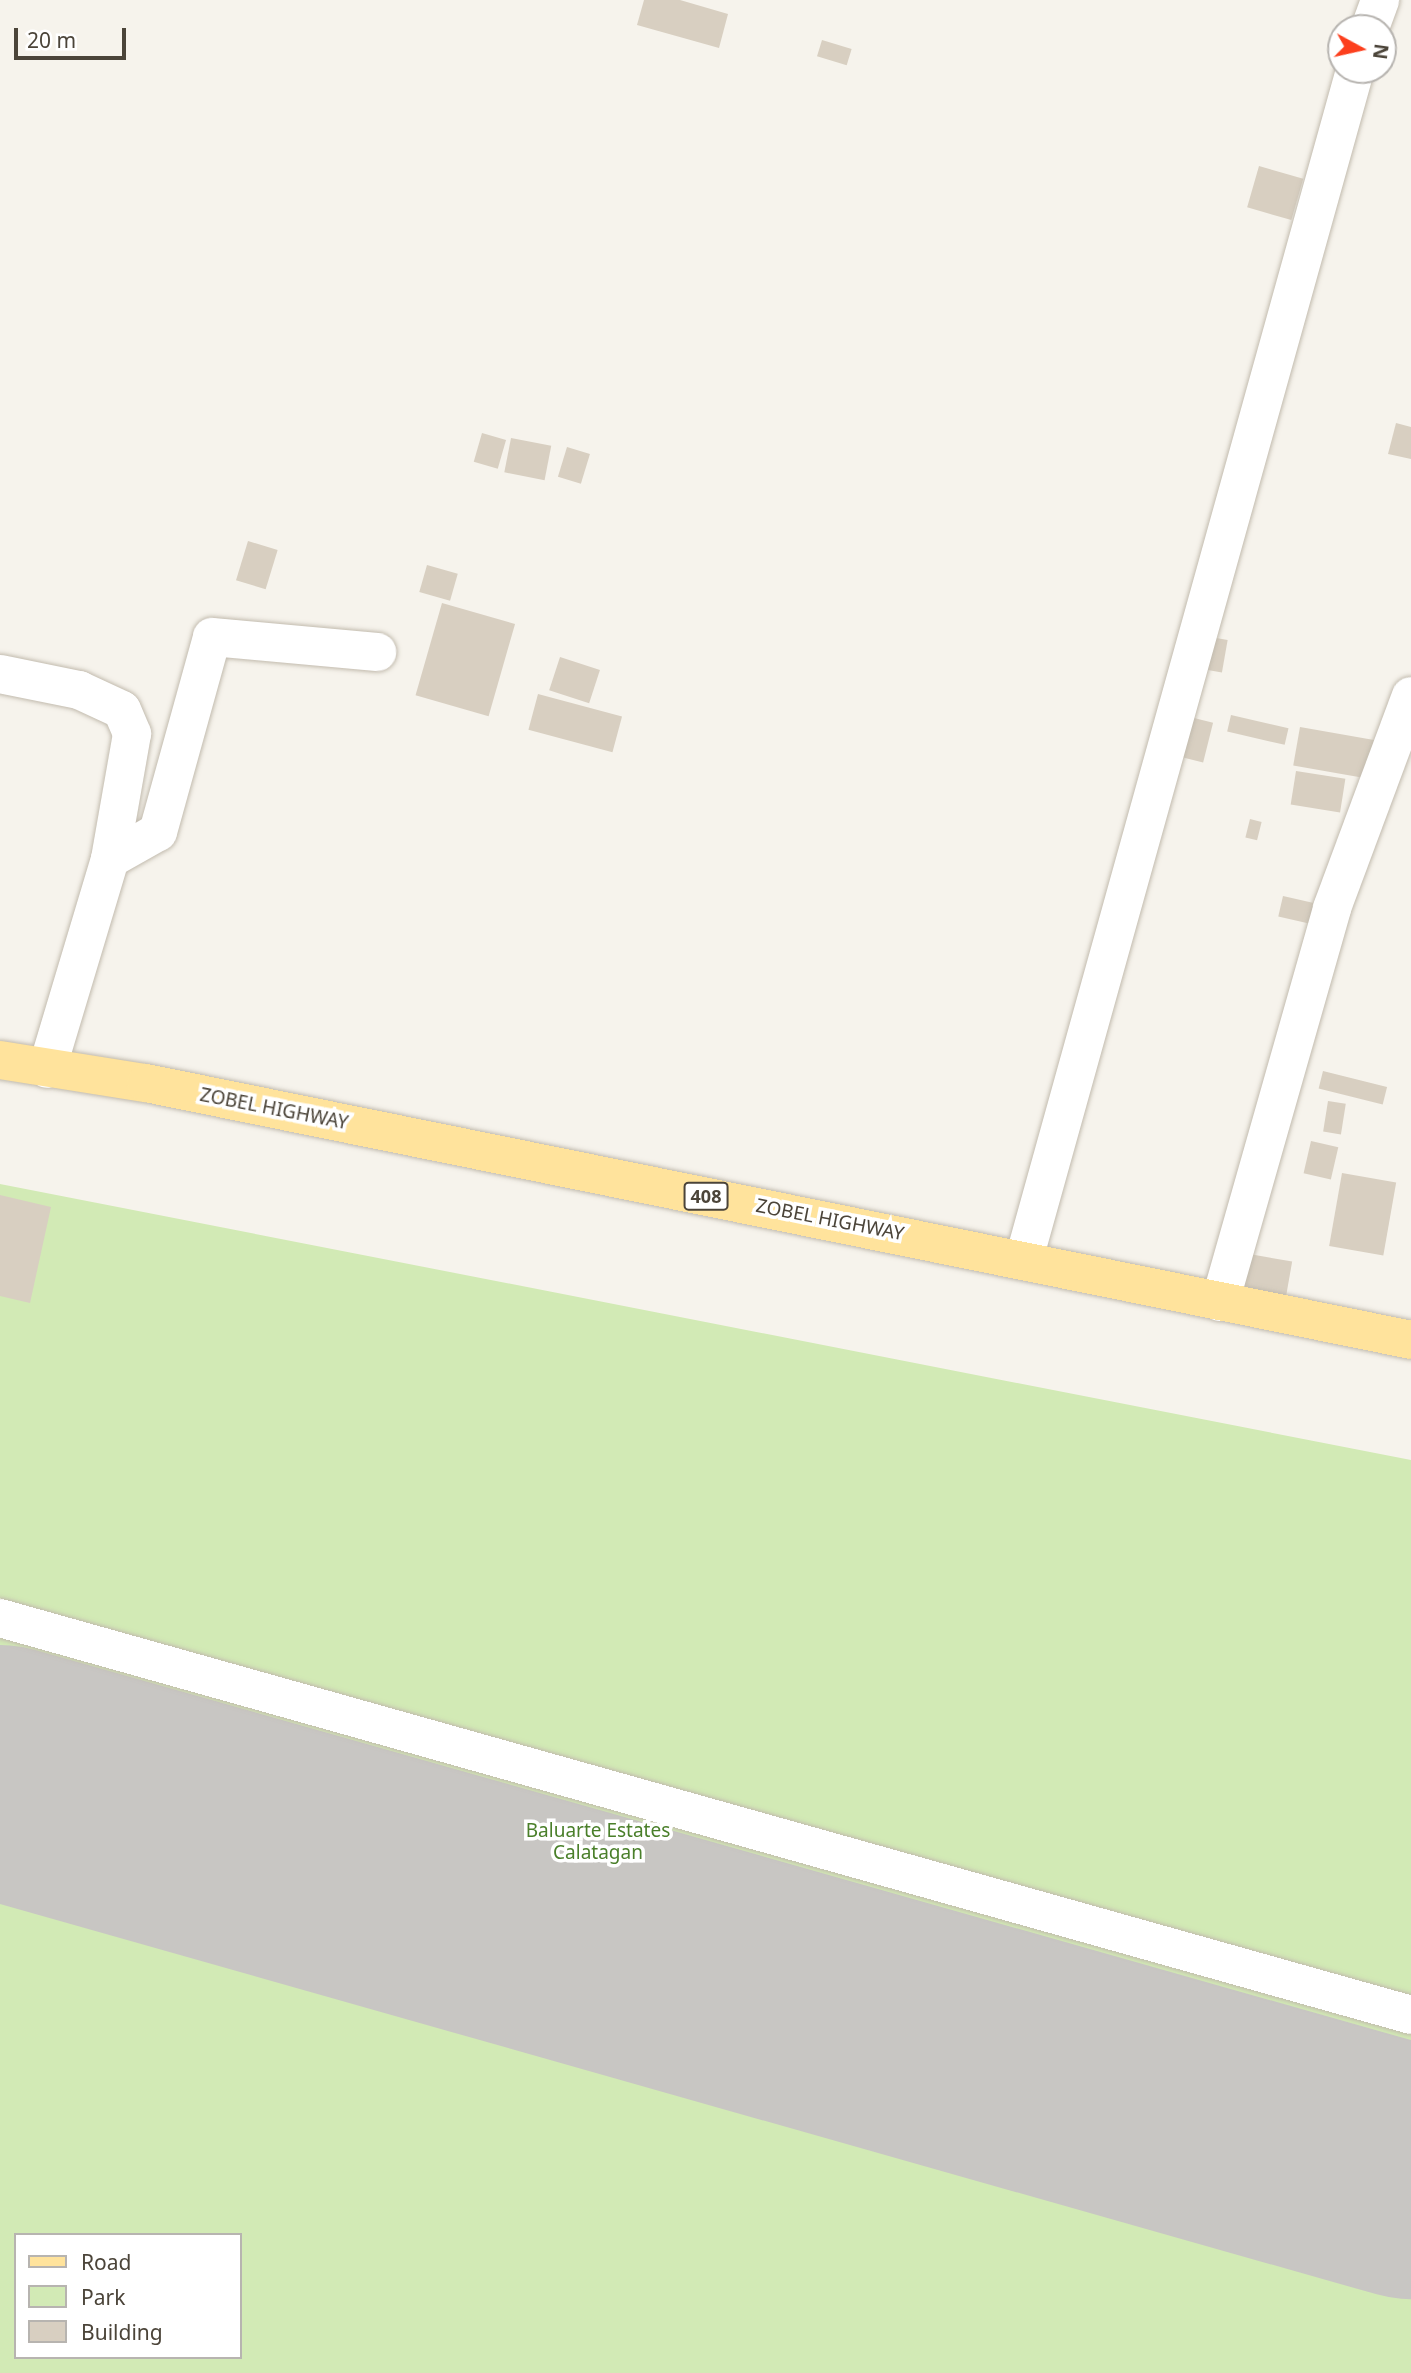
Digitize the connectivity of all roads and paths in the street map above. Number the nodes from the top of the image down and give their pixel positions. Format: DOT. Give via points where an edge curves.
graph roads {
  1 [pos="1351,84"];
  2 [pos="377,652"];
  3 [pos="0,674"];
  4 [pos="1411,695"];
  5 [pos="110,859"];
  6 [pos="0,1060"];
  7 [pos="47,1069"];
  8 [pos="1024,1259"];
  9 [pos="1220,1302"];
  10 [pos="1411,1340"];
  11 [pos="0,1618"];
  12 [pos="1411,2015"];
  1 -- 8 [label="street"];
  2 -- 5 [label="street" via="212,637 158,832"];
  3 -- 5 [label="street" via="79,690 122,710 132,734"];
  4 -- 9 [label="street" via="1332,908"];
  5 -- 7 [label="street"];
  6 -- 7 [label="main road, ZOBEL HIGHWAY / 408"];
  7 -- 8 [label="main road, ZOBEL HIGHWAY / 408" via="160,1086"];
  8 -- 9 [label="main road, ZOBEL HIGHWAY / 408"];
  9 -- 10 [label="main road, ZOBEL HIGHWAY / 408"];
  11 -- 12 [label="street"];
}
